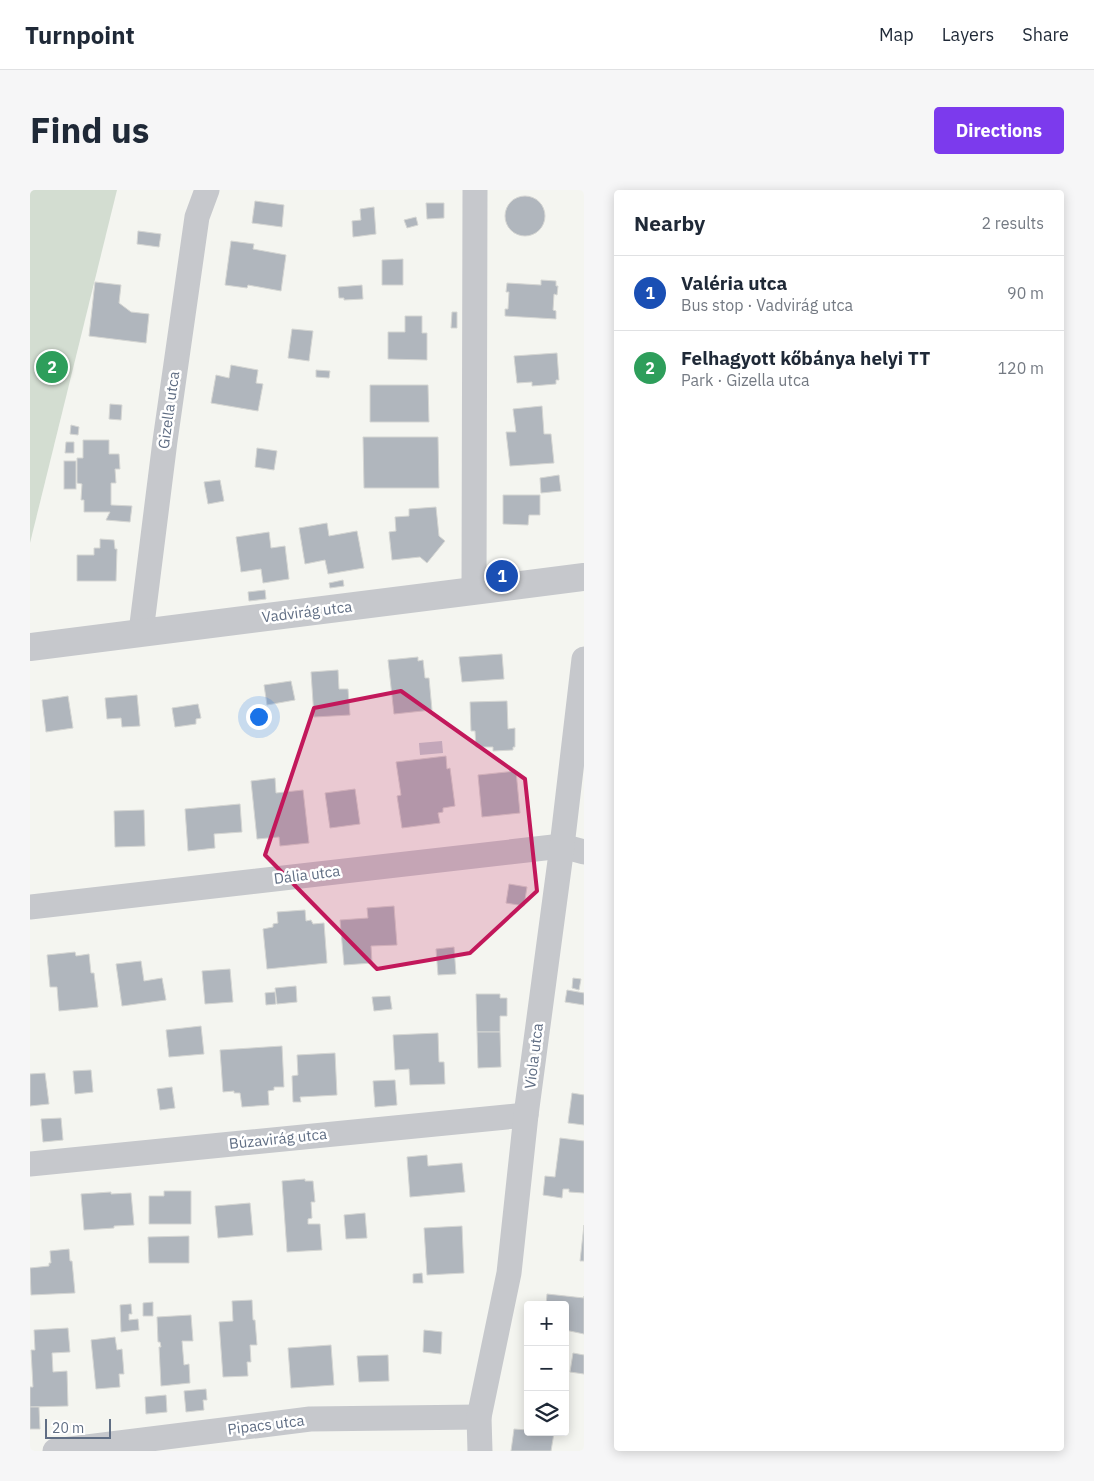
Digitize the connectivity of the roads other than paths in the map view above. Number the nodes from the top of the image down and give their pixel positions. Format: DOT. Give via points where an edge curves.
graph roads {
  1 [pos="207,190"];
  2 [pos="475,190"];
  3 [pos="583,582"];
  4 [pos="474,591"];
  5 [pos="141,632"];
  6 [pos="30,647"];
  7 [pos="584,659"];
  8 [pos="573,849"];
  9 [pos="30,907"];
  10 [pos="526,1115"];
  11 [pos="30,1164"];
  12 [pos="479,1417"];
  13 [pos="55,1451"];
  14 [pos="480,1451"];
  1 -- 5 [label="street, Gizella utca" via="197,217"];
  2 -- 4 [label="street"];
  3 -- 4 [label="street, Vadvirág utca"];
  4 -- 5 [label="street, Vadvirág utca"];
  5 -- 6 [label="street, Vadvirág utca"];
  7 -- 8 [label="street, Viola utca"];
  8 -- 9 [label="street, Dália utca"];
  8 -- 10 [label="street, Viola utca"];
  10 -- 11 [label="street, Búzavirág utca"];
  10 -- 12 [label="street, Viola utca" via="509,1273"];
  12 -- 13 [label="street, Pipacs utca" via="310,1419"];
  12 -- 14 [label="street, Viola utca"];
}
